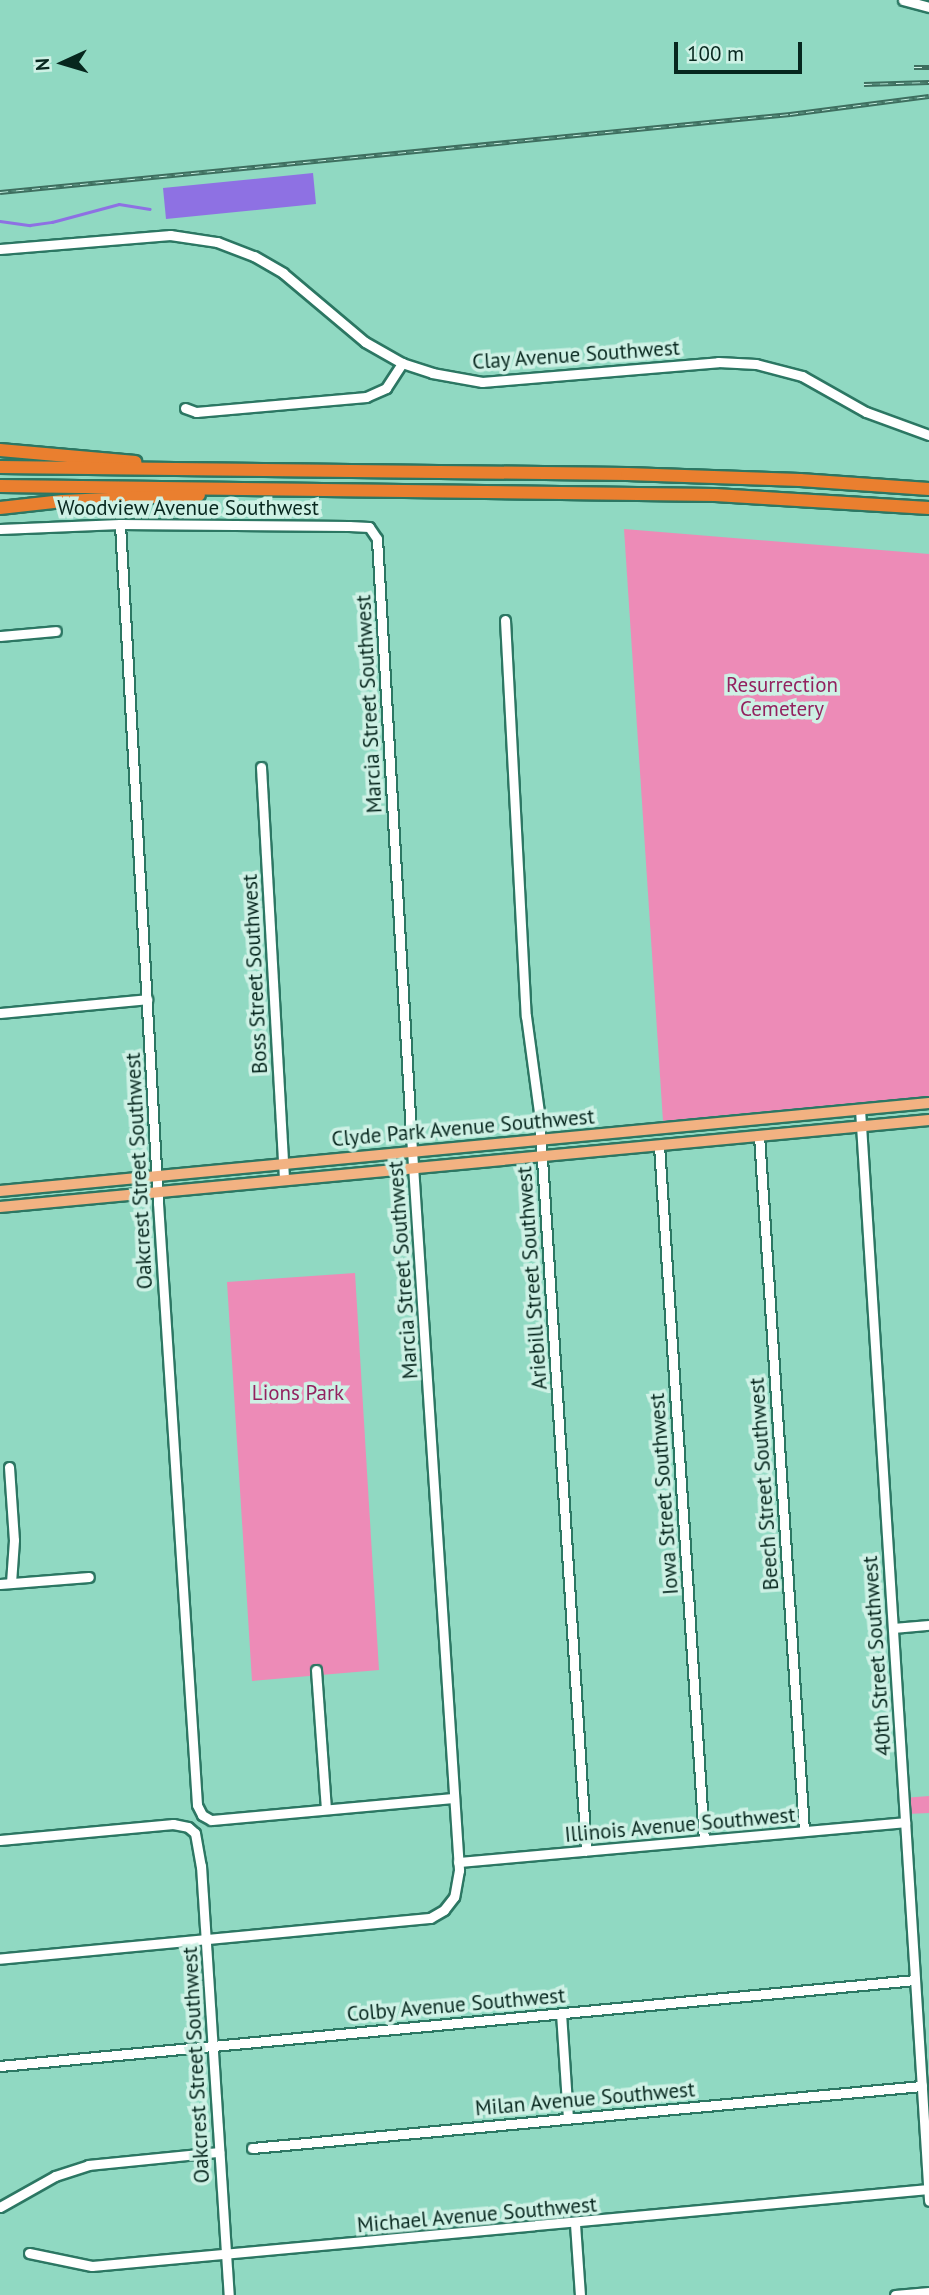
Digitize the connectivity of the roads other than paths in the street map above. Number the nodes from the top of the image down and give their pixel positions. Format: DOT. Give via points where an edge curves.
graph roads {
  1 [pos="903,0"];
  2 [pos="929,7"];
  3 [pos="0,249"];
  4 [pos="402,363"];
  5 [pos="185,408"];
  6 [pos="929,435"];
  7 [pos="0,450"];
  8 [pos="0,467"];
  9 [pos="229,470"];
  10 [pos="0,486"];
  11 [pos="265,489"];
  12 [pos="929,489"];
  13 [pos="0,508"];
  14 [pos="929,508"];
  15 [pos="120,524"];
  16 [pos="0,529"];
  17 [pos="374,530"];
  18 [pos="505,620"];
  19 [pos="56,631"];
  20 [pos="0,636"];
  21 [pos="261,767"];
  22 [pos="147,999"];
  23 [pos="0,1013"];
  24 [pos="929,1103"];
  25 [pos="860,1110"];
  26 [pos="929,1120"];
  27 [pos="861,1126"];
  28 [pos="759,1135"];
  29 [pos="541,1140"];
  30 [pos="659,1145"];
  31 [pos="413,1153"];
  32 [pos="542,1156"];
  33 [pos="283,1164"];
  34 [pos="415,1168"];
  35 [pos="157,1176"];
  36 [pos="284,1179"];
  37 [pos="0,1191"];
  38 [pos="158,1192"];
  39 [pos="0,1207"];
  40 [pos="9,1467"];
  41 [pos="89,1577"];
  42 [pos="11,1583"];
  43 [pos="0,1584"];
  44 [pos="929,1625"];
  45 [pos="893,1628"];
  46 [pos="316,1670"];
  47 [pos="454,1798"];
  48 [pos="326,1810"];
  49 [pos="905,1822"];
  50 [pos="804,1830"];
  51 [pos="0,1840"];
  52 [pos="704,1840"];
  53 [pos="586,1851"];
  54 [pos="458,1862"];
  55 [pos="206,1939"];
  56 [pos="0,1959"];
  57 [pos="915,1980"];
  58 [pos="561,2013"];
  59 [pos="211,2046"];
  60 [pos="0,2066"];
  61 [pos="925,2074"];
  62 [pos="922,2086"];
  63 [pos="568,2119"];
  64 [pos="252,2148"];
  65 [pos="219,2152"];
  66 [pos="928,2189"];
  67 [pos="929,2201"];
  68 [pos="0,2207"];
  69 [pos="575,2224"];
  70 [pos="29,2253"];
  71 [pos="226,2255"];
  72 [pos="929,2292"];
  73 [pos="229,2295"];
  74 [pos="580,2295"];
  75 [pos="895,2295"];
  1 -- 2 [label="street"];
  3 -- 4 [label="street, Clay Avenue Southwest" via="170,235 217,242 283,273 365,342"];
  4 -- 5 [label="street" via="386,388 366,397 196,412"];
  4 -- 6 [label="street, Clay Avenue Southwest" via="482,382 718,362 756,365 802,376 866,412"];
  7 -- 9 [label="highway"];
  8 -- 9 [label="highway"];
  9 -- 12 [label="highway" via="641,474"];
  10 -- 11 [label="highway"];
  11 -- 13 [label="highway"];
  11 -- 14 [label="highway" via="715,495"];
  15 -- 16 [label="street, Woodview Avenue Southwest"];
  15 -- 17 [label="street, Woodview Avenue Southwest"];
  15 -- 22 [label="street, Oakcrest Street Southwest"];
  17 -- 31 [label="street, Marcia Street Southwest"];
  18 -- 29 [label="street, Ariebill Street Southwest" via="526,1016"];
  19 -- 20 [label="street"];
  21 -- 33 [label="street, Boss Street Southwest"];
  22 -- 23 [label="street"];
  22 -- 35 [label="street, Oakcrest Street Southwest"];
  24 -- 25 [label="main road, Clyde Park Avenue Southwest"];
  25 -- 27 [label="street, 40th Street Southwest"];
  25 -- 29 [label="main road, Clyde Park Avenue Southwest"];
  26 -- 27 [label="main road, Clyde Park Avenue Southwest"];
  27 -- 28 [label="main road, Clyde Park Avenue Southwest"];
  27 -- 45 [label="street, 40th Street Southwest"];
  28 -- 30 [label="main road, Clyde Park Avenue Southwest"];
  28 -- 50 [label="street, Beech Street Southwest"];
  29 -- 31 [label="main road, Clyde Park Avenue Southwest"];
  29 -- 32 [label="street, Ariebill Street Southwest"];
  30 -- 32 [label="main road, Clyde Park Avenue Southwest"];
  30 -- 52 [label="street, Iowa Street Southwest"];
  31 -- 33 [label="main road, Clyde Park Avenue Southwest"];
  31 -- 34 [label="street, Marcia Street Southwest"];
  32 -- 34 [label="main road, Clyde Park Avenue Southwest"];
  32 -- 53 [label="street, Ariebill Street Southwest"];
  33 -- 35 [label="main road, Clyde Park Avenue Southwest"];
  33 -- 36 [label="street, Boss Street Southwest"];
  34 -- 36 [label="main road, Clyde Park Avenue Southwest"];
  34 -- 47 [label="street, Marcia Street Southwest"];
  35 -- 37 [label="main road, Clyde Park Avenue Southwest"];
  35 -- 38 [label="street, Oakcrest Street Southwest"];
  36 -- 38 [label="main road, Clyde Park Avenue Southwest"];
  38 -- 39 [label="main road, Clyde Park Avenue Southwest"];
  38 -- 48 [label="street, Oakcrest Street Southwest" via="197,1805 211,1820"];
  40 -- 42 [label="street" via="14,1540"];
  41 -- 42 [label="street"];
  42 -- 43 [label="street"];
  44 -- 45 [label="street"];
  45 -- 49 [label="street, 40th Street Southwest"];
  46 -- 48 [label="street"];
  47 -- 48 [label="street"];
  47 -- 54 [label="street, Marcia Street Southwest"];
  49 -- 50 [label="street, Illinois Avenue Southwest"];
  49 -- 57 [label="street, 40th Street Southwest"];
  50 -- 52 [label="street, Illinois Avenue Southwest"];
  51 -- 55 [label="street, Oakcrest Street Southwest" via="173,1824 188,1827 195,1833 201,1866"];
  52 -- 53 [label="street, Illinois Avenue Southwest"];
  53 -- 54 [label="street, Illinois Avenue Southwest"];
  54 -- 55 [label="street, Marcia Street Southwest" via="454,1897 435,1915"];
  55 -- 56 [label="street"];
  55 -- 59 [label="street, Oakcrest Street Southwest"];
  57 -- 58 [label="street, Colby Avenue Southwest"];
  57 -- 61 [label="street, 40th Street Southwest"];
  58 -- 59 [label="street, Colby Avenue Southwest"];
  58 -- 63 [label="street"];
  59 -- 60 [label="street, Colby Avenue Southwest"];
  59 -- 65 [label="street, Oakcrest Street Southwest"];
  61 -- 62 [label="street, 40th Street Southwest"];
  62 -- 63 [label="street, Milan Avenue Southwest"];
  62 -- 66 [label="street, 40th Street Southwest"];
  63 -- 64 [label="street, Milan Avenue Southwest"];
  65 -- 68 [label="street" via="88,2165 55,2175"];
  65 -- 71 [label="street, Oakcrest Street Southwest"];
  66 -- 67 [label="street, 40th Street Southwest"];
  66 -- 69 [label="street, Michael Avenue Southwest"];
  69 -- 71 [label="street, Michael Avenue Southwest"];
  69 -- 74 [label="street"];
  70 -- 71 [label="street, Michael Avenue Southwest" via="92,2266"];
  71 -- 73 [label="street, Oakcrest Street Southwest"];
  72 -- 75 [label="street"];
}
